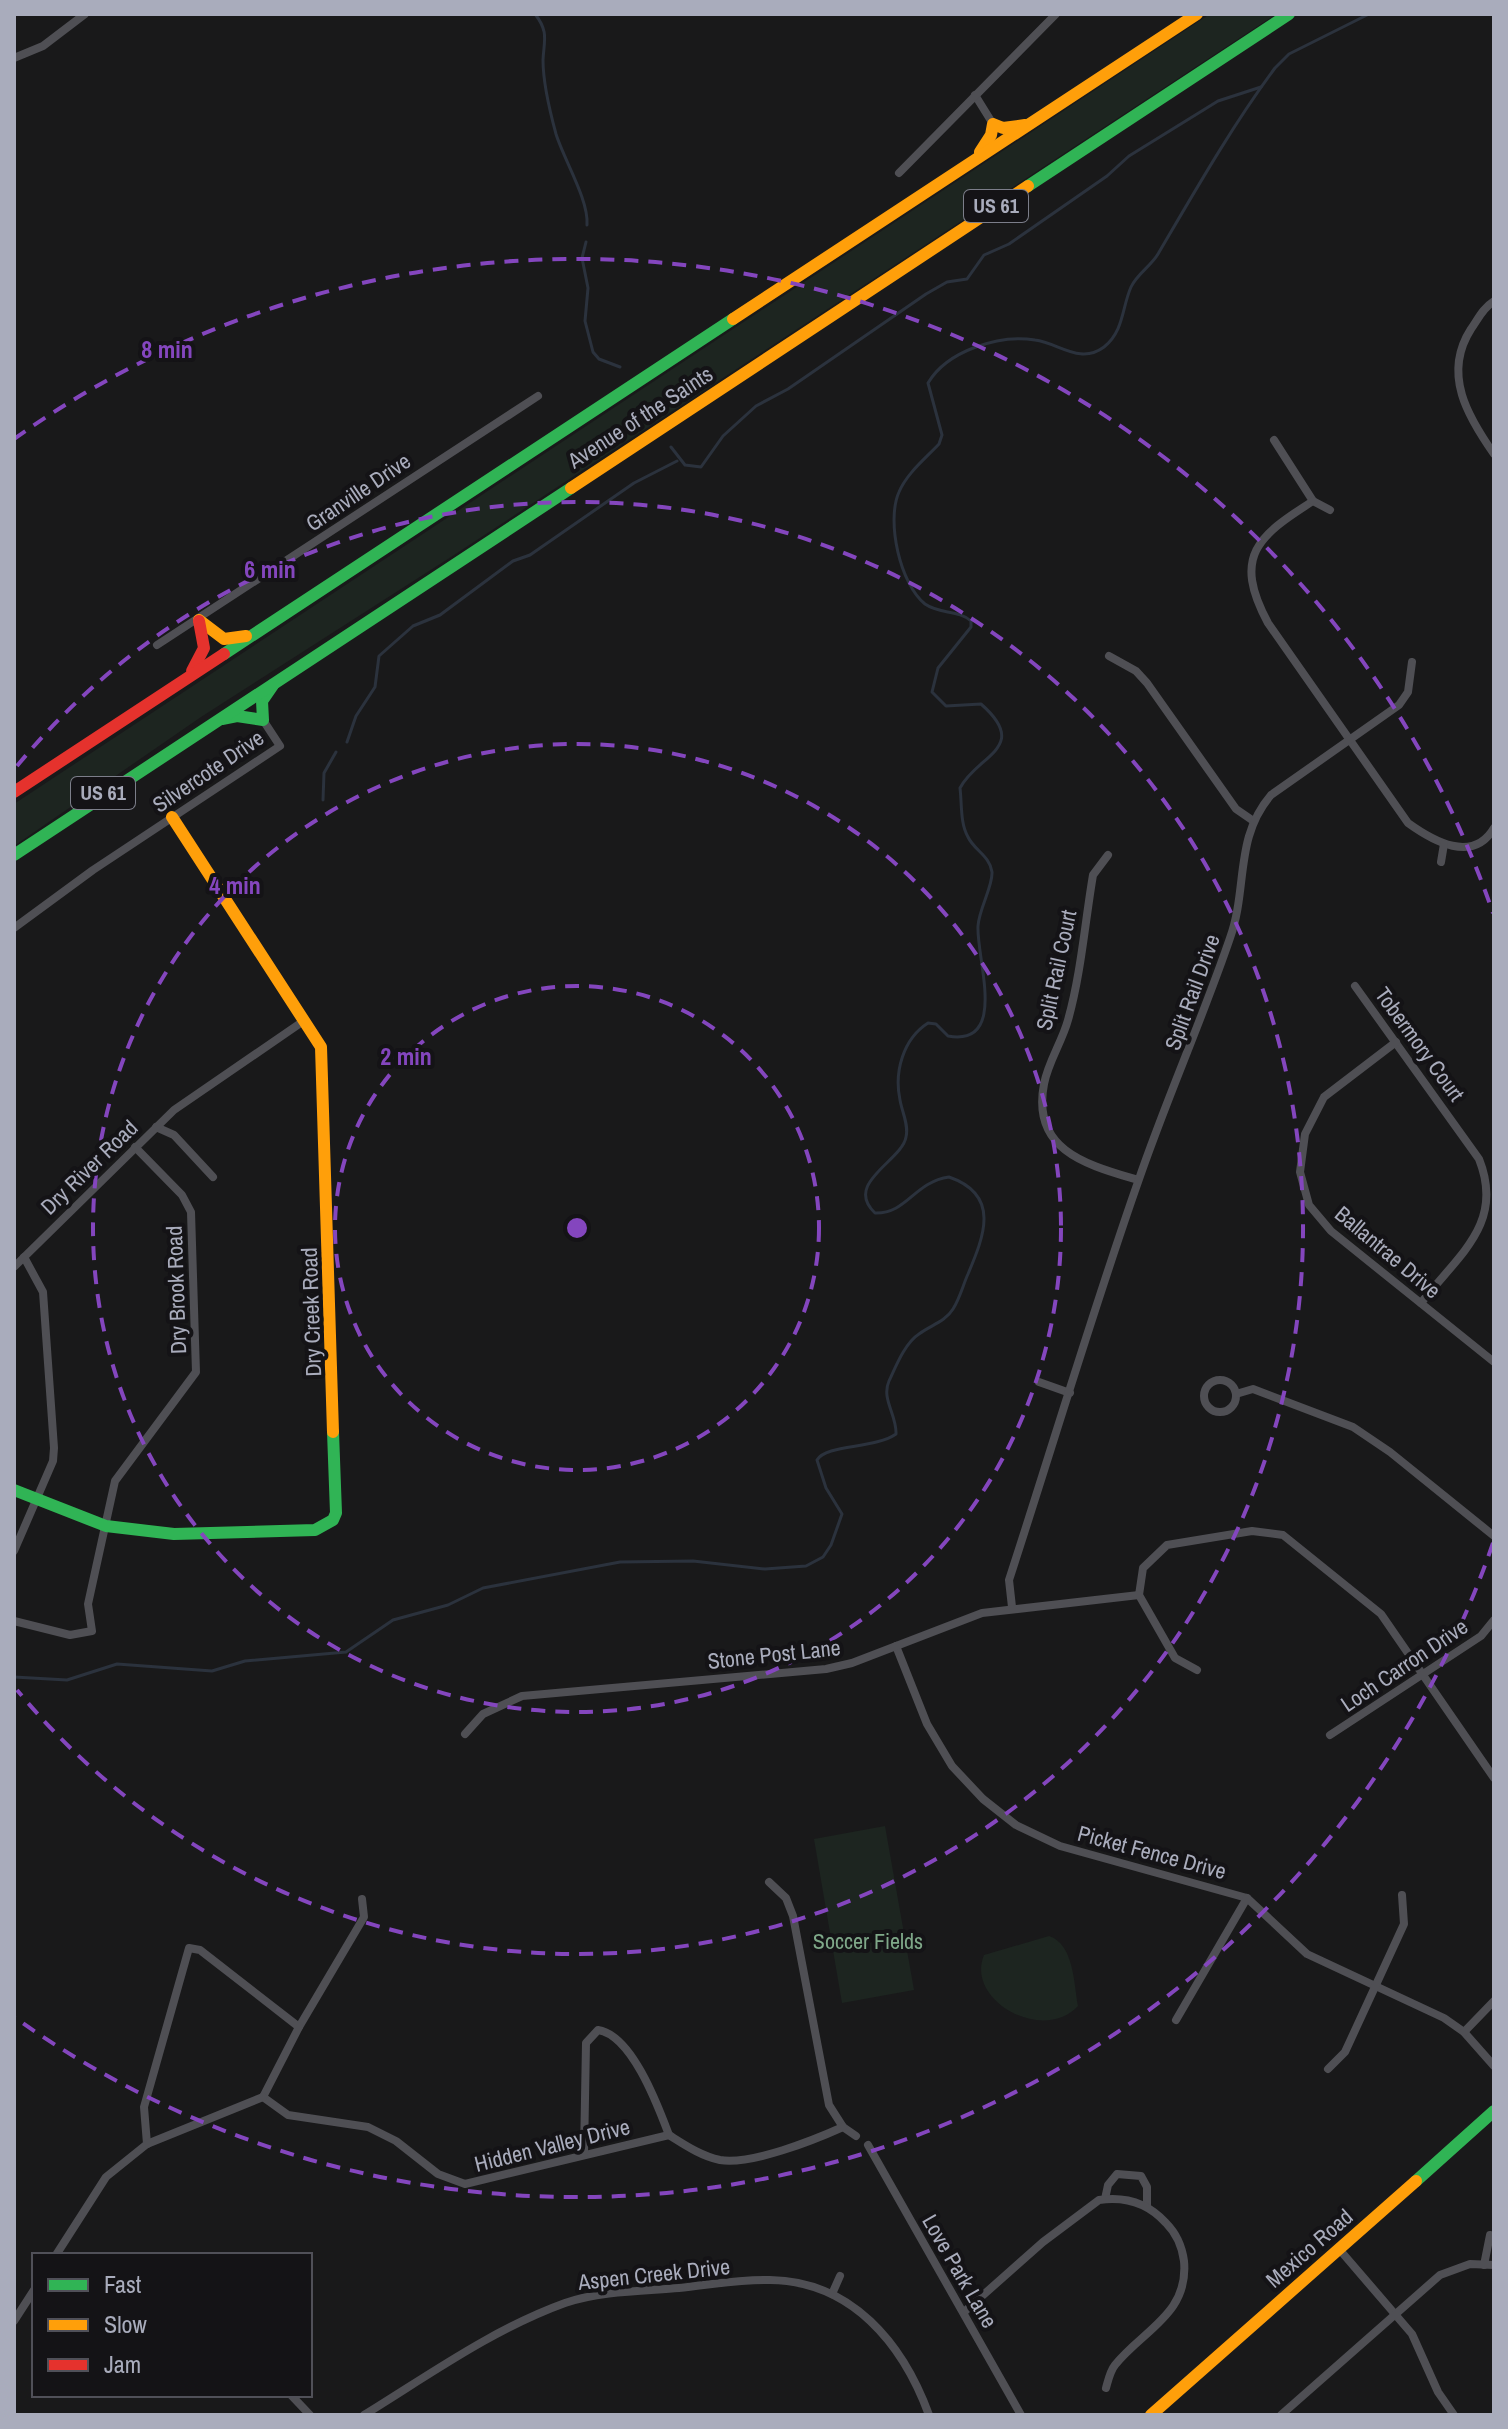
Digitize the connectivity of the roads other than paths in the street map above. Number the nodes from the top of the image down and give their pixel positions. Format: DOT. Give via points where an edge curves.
graph roads {
  1 [pos="85,14"];
  2 [pos="1056,14"];
  3 [pos="1197,14"];
  4 [pos="1289,14"];
  5 [pos="14,58"];
  6 [pos="975,95"];
  7 [pos="993,124"];
  8 [pos="1030,124"];
  9 [pos="975,160"];
  10 [pos="899,173"];
  11 [pos="1494,301"];
  12 [pos="538,396"];
  13 [pos="1274,440"];
  14 [pos="1494,454"];
  15 [pos="1313,501"];
  16 [pos="1330,510"];
  17 [pos="199,620"];
  18 [pos="252,635"];
  19 [pos="157,645"];
  20 [pos="1109,656"];
  21 [pos="1412,662"];
  22 [pos="189,676"];
  23 [pos="278,678"];
  24 [pos="263,720"];
  25 [pos="212,721"];
  26 [pos="1350,741"];
  27 [pos="14,792"];
  28 [pos="172,817"];
  29 [pos="1252,820"];
  30 [pos="1494,828"];
  31 [pos="1444,844"];
  32 [pos="14,855"];
  33 [pos="1108,855"];
  34 [pos="1441,862"];
  35 [pos="14,928"];
  36 [pos="1355,986"];
  37 [pos="305,1020"];
  38 [pos="1396,1042"];
  39 [pos="156,1127"];
  40 [pos="135,1147"];
  41 [pos="213,1177"];
  42 [pos="1138,1180"];
  43 [pos="1491,1211"];
  44 [pos="24,1257"];
  45 [pos="14,1267"];
  46 [pos="1421,1303"];
  47 [pos="1494,1362"];
  48 [pos="1039,1382"];
  49 [pos="1070,1393"];
  50 [pos="1236,1394"];
  51 [pos="14,1490"];
  52 [pos="34,1499"];
  53 [pos="106,1526"];
  54 [pos="1494,1536"];
  55 [pos="14,1551"];
  56 [pos="1139,1595"];
  57 [pos="1012,1607"];
  58 [pos="1494,1620"];
  59 [pos="14,1621"];
  60 [pos="896,1646"];
  61 [pos="1197,1670"];
  62 [pos="1425,1674"];
  63 [pos="465,1734"];
  64 [pos="1330,1735"];
  65 [pos="1494,1778"];
  66 [pos="769,1882"];
  67 [pos="1402,1895"];
  68 [pos="1247,1898"];
  69 [pos="362,1899"];
  70 [pos="1375,1988"];
  71 [pos="1494,2001"];
  72 [pos="1176,2020"];
  73 [pos="299,2027"];
  74 [pos="1464,2032"];
  75 [pos="1494,2066"];
  76 [pos="1328,2069"];
  77 [pos="263,2097"];
  78 [pos="1494,2111"];
  79 [pos="843,2127"];
  80 [pos="669,2135"];
  81 [pos="856,2136"];
  82 [pos="147,2144"];
  83 [pos="868,2145"];
  84 [pos="584,2154"];
  85 [pos="1105,2199"];
  86 [pos="1147,2206"];
  87 [pos="1490,2235"];
  88 [pos="1339,2249"];
  89 [pos="57,2253"];
  90 [pos="1489,2265"];
  91 [pos="840,2276"];
  92 [pos="32,2293"];
  93 [pos="832,2294"];
  94 [pos="964,2312"];
  95 [pos="1395,2314"];
  96 [pos="14,2321"];
  97 [pos="1106,2388"];
  98 [pos="293,2397"];
  99 [pos="1286,2413"];
  100 [pos="310,2415"];
  101 [pos="364,2415"];
  102 [pos="929,2415"];
  103 [pos="1021,2415"];
  104 [pos="1151,2415"];
  105 [pos="1454,2415"];
  1 -- 5 [label="street" via="43,46"];
  2 -- 6 [label="street"];
  3 -- 8 [label="main road, Avenue of the Saints / US 61"];
  4 -- 23 [label="main road, Avenue of the Saints / US 61"];
  6 -- 7 [label="street"];
  6 -- 10 [label="street"];
  7 -- 8 [label="main road"];
  7 -- 9 [label="main road"];
  8 -- 9 [label="main road, Avenue of the Saints / US 61"];
  9 -- 18 [label="main road, Avenue of the Saints / US 61"];
  11 -- 14 [label="street" via="1463,341 1457,382 1469,419"];
  12 -- 17 [label="street, Granville Drive"];
  13 -- 15 [label="street"];
  15 -- 16 [label="street"];
  15 -- 26 [label="street" via="1270,528 1256,547 1251,572 1255,599"];
  17 -- 18 [label="main road" via="224,639"];
  17 -- 19 [label="street, Granville Drive"];
  17 -- 22 [label="main road" via="204,648"];
  18 -- 22 [label="main road, Avenue of the Saints / US 61"];
  20 -- 29 [label="street" via="1147,683 1236,809"];
  21 -- 26 [label="street" via="1408,692 1399,705"];
  22 -- 27 [label="main road, Avenue of the Saints / US 61"];
  23 -- 24 [label="main road" via="262,701"];
  23 -- 25 [label="main road, Avenue of the Saints / US 61"];
  24 -- 25 [label="main road" via="237,716"];
  24 -- 28 [label="street, Silvercote Drive" via="280,746"];
  25 -- 32 [label="main road, Avenue of the Saints / US 61"];
  26 -- 29 [label="street" via="1271,795"];
  26 -- 31 [label="street" via="1408,823"];
  28 -- 35 [label="street, Silvercote Drive"];
  28 -- 37 [label="main road, Dry Creek Road"];
  29 -- 42 [label="street, Split Rail Drive" via="1232,933"];
  30 -- 31 [label="street" via="1475,845"];
  31 -- 34 [label="street"];
  33 -- 42 [label="street, Split Rail Court" via="1093,875 1068,1021 1044,1082 1042,1107 1053,1138 1072,1158"];
  36 -- 38 [label="street, Tobermory Court"];
  37 -- 39 [label="street, Dry River Road" via="190,1097"];
  37 -- 53 [label="main road, Dry Creek Road" via="321,1047 324,1068 336,1513 315,1530 174,1534"];
  38 -- 43 [label="street, Tobermory Court" via="1479,1159"];
  38 -- 46 [label="street, Ballantrae Drive" via="1324,1097 1305,1134 1300,1172 1309,1205 1331,1231"];
  39 -- 40 [label="street, Dry River Road"];
  39 -- 41 [label="street, Dry River Road" via="174,1135"];
  40 -- 44 [label="street, Dry River Road"];
  40 -- 53 [label="street, Dry Brook Road" via="182,1195 191,1212 196,1372 115,1481"];
  42 -- 49 [label="street, Split Rail Drive"];
  43 -- 46 [label="street, Tobermory Court"];
  44 -- 45 [label="street, Dry River Road"];
  44 -- 52 [label="street" via="43,1292 54,1448"];
  46 -- 47 [label="street, Ballantrae Drive"];
  48 -- 49 [label="street"];
  49 -- 57 [label="street, Split Rail Drive" via="1009,1580"];
  50 -- 54 [label="street" via="1253,1389 1353,1427"];
  51 -- 52 [label="main road, Dry Creek Road"];
  52 -- 53 [label="main road, Dry Creek Road"];
  52 -- 55 [label="street"];
  53 -- 59 [label="street, Dry Brook Road" via="88,1604 92,1631 70,1635"];
  56 -- 57 [label="street, Stone Post Lane"];
  56 -- 61 [label="street" via="1175,1658"];
  56 -- 62 [label="street" via="1143,1568 1167,1545 1252,1531 1283,1535 1381,1614"];
  57 -- 60 [label="street, Stone Post Lane"];
  58 -- 62 [label="street, Loch Carron Drive" via="1481,1636"];
  60 -- 63 [label="street, Stone Post Lane" via="826,1669 522,1696 483,1714"];
  60 -- 68 [label="street, Picket Fence Drive" via="927,1724 952,1766 1016,1825 1060,1846"];
  62 -- 64 [label="street, Loch Carron Drive"];
  62 -- 65 [label="street"];
  66 -- 79 [label="street" via="786,1898 793,1916 829,2105"];
  67 -- 70 [label="street" via="1404,1924"];
  68 -- 70 [label="street, Picket Fence Drive" via="1307,1954"];
  68 -- 72 [label="street"];
  69 -- 73 [label="street" via="364,1917"];
  70 -- 74 [label="street, Picket Fence Drive"];
  70 -- 76 [label="street" via="1345,2052"];
  71 -- 74 [label="street"];
  73 -- 77 [label="street"];
  73 -- 82 [label="street" via="200,1950 189,1948 144,2107"];
  74 -- 75 [label="street, Picket Fence Drive"];
  77 -- 82 [label="street"];
  77 -- 84 [label="street, Hidden Valley Drive" via="288,2115 368,2127 455,2183"];
  78 -- 88 [label="main road, Mexico Road"];
  79 -- 80 [label="street" via="731,2161 702,2155"];
  79 -- 81 [label="street"];
  80 -- 84 [label="street, Hidden Valley Drive"];
  80 -- 84 [label="street" via="655,2095 622,2045 611,2032 598,2030 586,2043"];
  82 -- 89 [label="street" via="106,2177"];
  83 -- 94 [label="street, Love Park Lane"];
  85 -- 86 [label="street"];
  85 -- 86 [label="street" via="1117,2174 1132,2173 1147,2187"];
  85 -- 94 [label="street" via="1043,2242"];
  86 -- 97 [label="street" via="1175,2232 1185,2272 1181,2292 1167,2317 1113,2366"];
  87 -- 90 [label="street"];
  88 -- 95 [label="street"];
  88 -- 104 [label="main road, Mexico Road"];
  90 -- 95 [label="street" via="1454,2268 1440,2275"];
  91 -- 93 [label="street"];
  92 -- 96 [label="street"];
  93 -- 101 [label="street, Aspen Creek Drive" via="771,2280 569,2302 454,2357"];
  93 -- 102 [label="street, Aspen Creek Drive" via="890,2339"];
  94 -- 103 [label="street, Love Park Lane"];
  95 -- 99 [label="street"];
  95 -- 105 [label="street" via="1412,2334"];
  98 -- 100 [label="street"];
}
